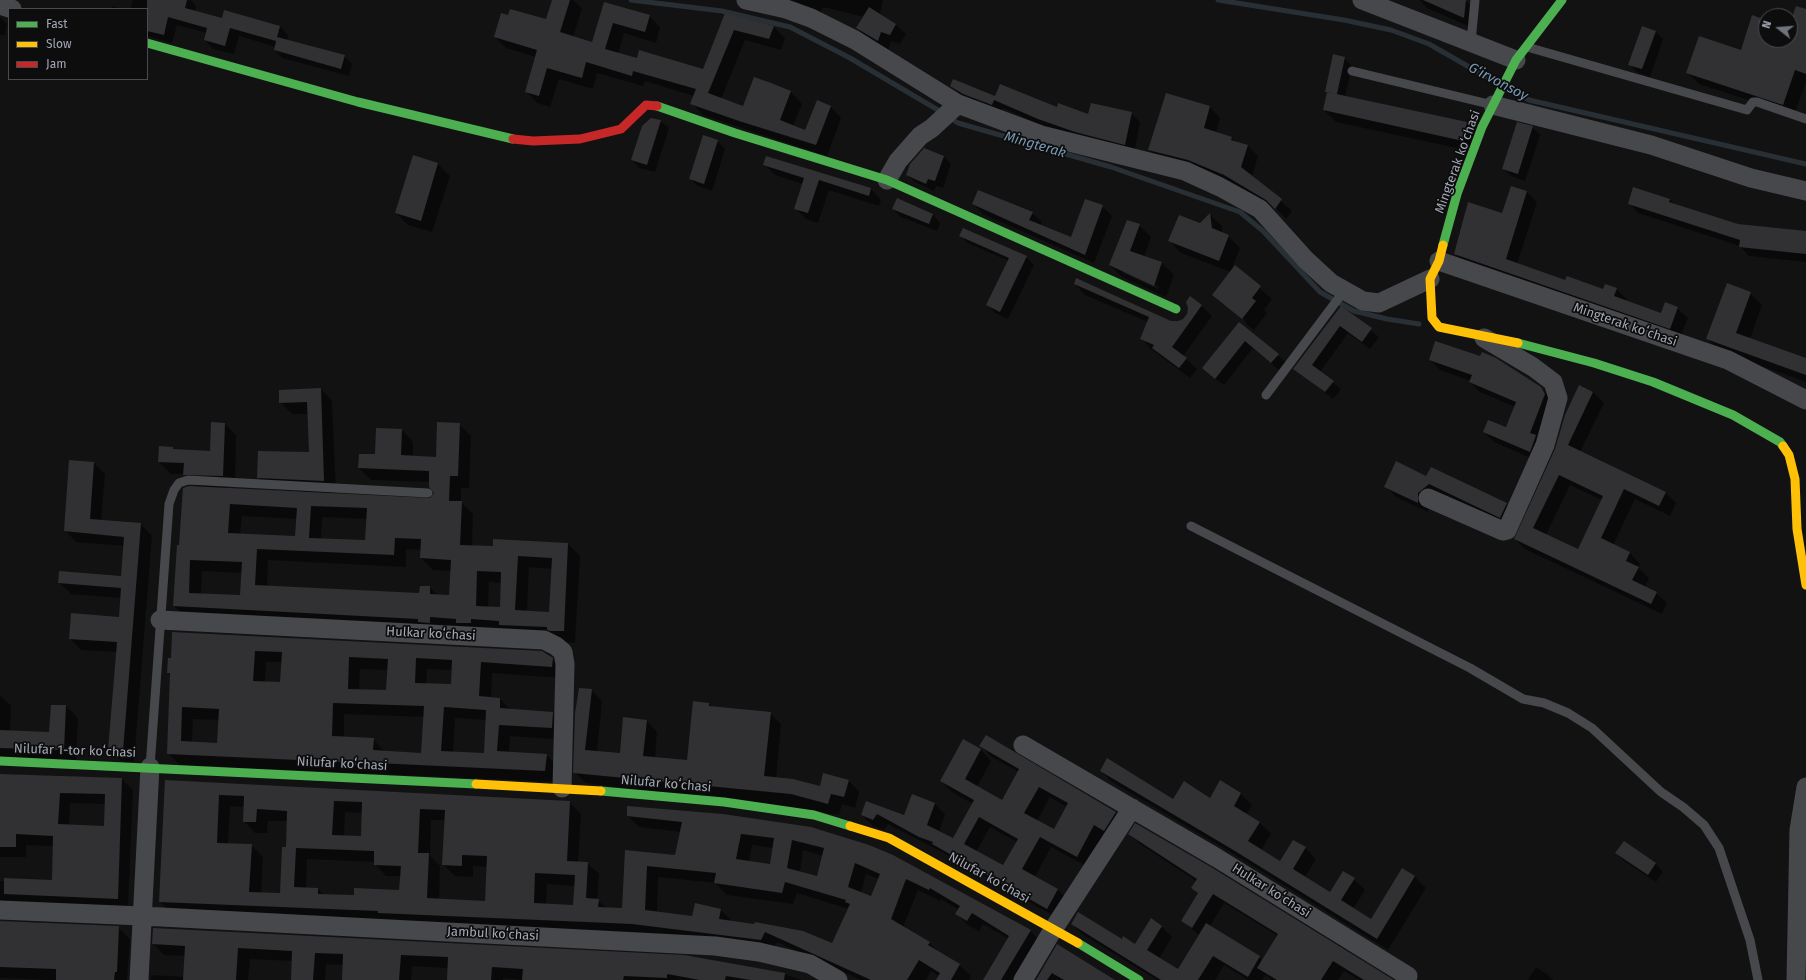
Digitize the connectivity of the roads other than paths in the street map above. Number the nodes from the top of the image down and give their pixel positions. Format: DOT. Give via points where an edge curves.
graph roads {
  1 [pos="746,0"];
  2 [pos="1362,0"];
  3 [pos="1475,0"];
  4 [pos="1562,0"];
  5 [pos="0,3"];
  6 [pos="9,8"];
  7 [pos="1471,42"];
  8 [pos="148,43"];
  9 [pos="1518,60"];
  10 [pos="1352,71"];
  11 [pos="1493,105"];
  12 [pos="954,108"];
  13 [pos="1806,119"];
  14 [pos="887,180"];
  15 [pos="1806,191"];
  16 [pos="1439,261"];
  17 [pos="1430,279"];
  18 [pos="1344,291"];
  19 [pos="1176,309"];
  20 [pos="1478,335"];
  21 [pos="1266,395"];
  22 [pos="1806,400"];
  23 [pos="428,493"];
  24 [pos="1428,498"];
  25 [pos="1191,526"];
  26 [pos="1806,585"];
  27 [pos="160,620"];
  28 [pos="1024,745"];
  29 [pos="0,761"];
  30 [pos="150,767"];
  31 [pos="1806,786"];
  32 [pos="562,788"];
  33 [pos="1132,808"];
  34 [pos="0,910"];
  35 [pos="142,916"];
  36 [pos="1054,928"];
  37 [pos="1409,979"];
  38 [pos="139,980"];
  39 [pos="838,980"];
  40 [pos="1024,980"];
  41 [pos="1139,980"];
  42 [pos="1758,980"];
  43 [pos="1796,980"];
  1 -- 12 [label="street" via="786,9 811,18 855,40"];
  2 -- 7 [label="street"];
  3 -- 7 [label="lane"];
  4 -- 9 [label="street, Mingterak ko‘chasi"];
  5 -- 6 [label="street"];
  7 -- 9 [label="street"];
  8 -- 14 [label="street" via="358,102 505,138 533,141 580,139 622,130 646,105 660,106 736,134"];
  9 -- 11 [label="street, Mingterak ko‘chasi"];
  9 -- 13 [label="lane" via="1747,110 1753,102 1757,102"];
  10 -- 11 [label="lane"];
  11 -- 15 [label="street" via="1651,145 1751,178"];
  11 -- 16 [label="street, Mingterak ko‘chasi" via="1457,194"];
  12 -- 14 [label="street" via="920,136 898,161"];
  12 -- 18 [label="street" via="1041,135 1185,171 1220,187 1260,209 1306,260 1331,283"];
  14 -- 19 [label="street"];
  16 -- 17 [label="street, Mingterak ko‘chasi"];
  16 -- 22 [label="street, Mingterak koʻchasi" via="1728,360"];
  17 -- 18 [label="street" via="1379,303 1363,301"];
  17 -- 20 [label="street" via="1432,318 1439,327"];
  18 -- 21 [label="lane"];
  20 -- 24 [label="street" via="1533,366 1553,382 1558,398 1545,445 1507,530 1503,531"];
  20 -- 26 [label="street" via="1504,339 1586,361 1653,382 1733,415 1780,442 1789,455 1795,479 1797,529"];
  23 -- 27 [label="lane" via="188,480 179,483 169,504"];
  25 -- 42 [label="lane" via="1470,668 1523,699 1544,703 1568,713 1592,728 1661,792 1683,806 1704,825 1719,848 1750,940"];
  27 -- 30 [label="lane"];
  27 -- 32 [label="street, Hulkar koʻchasi" via="544,640 563,652 565,664"];
  28 -- 33 [label="street, Hulkar koʻchasi"];
  29 -- 30 [label="street, Nilufar 1-tor koʻchasi"];
  30 -- 32 [label="street, Nilufar koʻchasi"];
  30 -- 35 [label="street"];
  31 -- 43 [label="street" via="1799,830"];
  32 -- 36 [label="street, Nilufar koʻchasi" via="724,802 814,816 889,838"];
  33 -- 36 [label="street"];
  33 -- 37 [label="street, Hulkar koʻchasi" via="1217,858"];
  34 -- 35 [label="street, Jambul koʻchasi"];
  35 -- 38 [label="street"];
  35 -- 39 [label="street, Jambul koʻchasi" via="714,946 759,952 810,964"];
  36 -- 40 [label="street"];
  36 -- 41 [label="street, Nilufar koʻchasi"];
}
